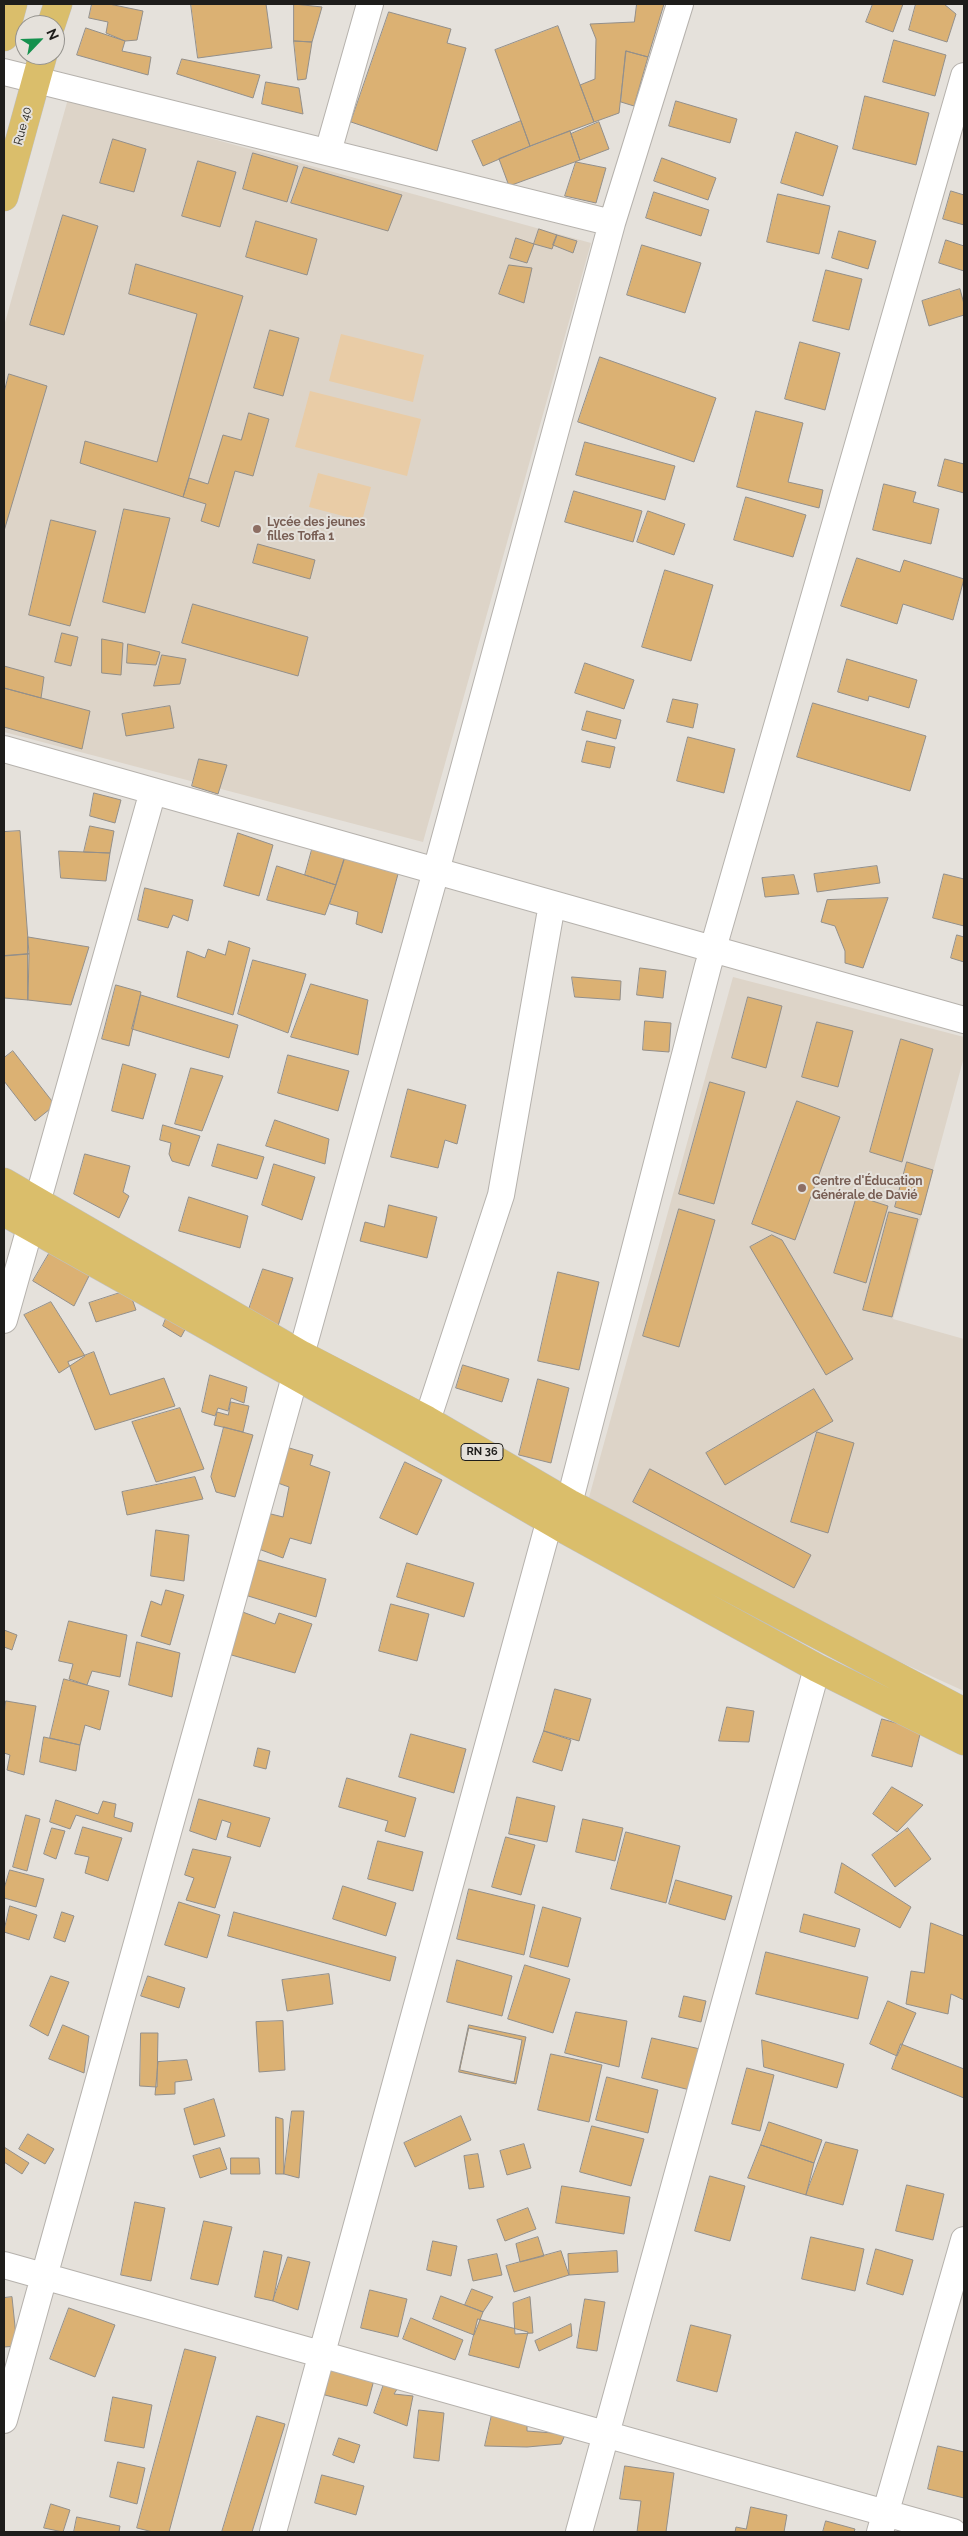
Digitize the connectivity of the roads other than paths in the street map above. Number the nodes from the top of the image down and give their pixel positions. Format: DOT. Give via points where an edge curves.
graph roads {
  1 [pos="14,4"];
  2 [pos="370,4"];
  3 [pos="680,4"];
  4 [pos="4,37"];
  5 [pos="39,68"];
  6 [pos="4,72"];
  7 [pos="964,76"];
  8 [pos="328,152"];
  9 [pos="4,197"];
  10 [pos="612,222"];
  11 [pos="4,748"];
  12 [pos="153,791"];
  13 [pos="436,871"];
  14 [pos="552,904"];
  15 [pos="714,950"];
  16 [pos="964,1020"];
  17 [pos="4,1182"];
  18 [pos="4,1212"];
  19 [pos="33,1214"];
  20 [pos="4,1320"];
  21 [pos="299,1366"];
  22 [pos="423,1432"];
  23 [pos="560,1517"];
  24 [pos="817,1668"];
  25 [pos="964,1712"];
  26 [pos="964,1741"];
  27 [pos="964,2240"];
  28 [pos="4,2266"];
  29 [pos="43,2276"];
  30 [pos="322,2355"];
  31 [pos="4,2420"];
  32 [pos="606,2435"];
  33 [pos="883,2523"];
  34 [pos="273,2532"];
  35 [pos="579,2532"];
  36 [pos="953,2532"];
  1 -- 4 [label="main road"];
  2 -- 8 [label="street"];
  3 -- 10 [label="street"];
  5 -- 6 [label="street"];
  5 -- 8 [label="street"];
  5 -- 9 [label="main road, Rue 40"];
  7 -- 15 [label="street"];
  8 -- 10 [label="street"];
  10 -- 13 [label="street"];
  11 -- 12 [label="street"];
  12 -- 13 [label="street"];
  12 -- 19 [label="street"];
  13 -- 14 [label="street"];
  13 -- 21 [label="street"];
  14 -- 15 [label="street"];
  14 -- 22 [label="street" via="501,1195"];
  15 -- 16 [label="street"];
  15 -- 23 [label="street"];
  17 -- 19 [label="main road, RN 36"];
  18 -- 19 [label="main road, RN 36"];
  19 -- 20 [label="street"];
  19 -- 21 [label="main road, RN 36"];
  21 -- 22 [label="main road, RN 36"];
  21 -- 29 [label="street"];
  22 -- 23 [label="main road, RN 36"];
  23 -- 24 [label="main road, RN 36"];
  23 -- 25 [label="main road, RN 36"];
  23 -- 30 [label="street"];
  24 -- 26 [label="main road, RN 36"];
  24 -- 32 [label="street"];
  27 -- 33 [label="street"];
  28 -- 29 [label="street"];
  29 -- 30 [label="street"];
  29 -- 31 [label="street"];
  30 -- 32 [label="street"];
  30 -- 34 [label="street"];
  32 -- 33 [label="street"];
  32 -- 35 [label="street"];
  33 -- 36 [label="street"];
}
